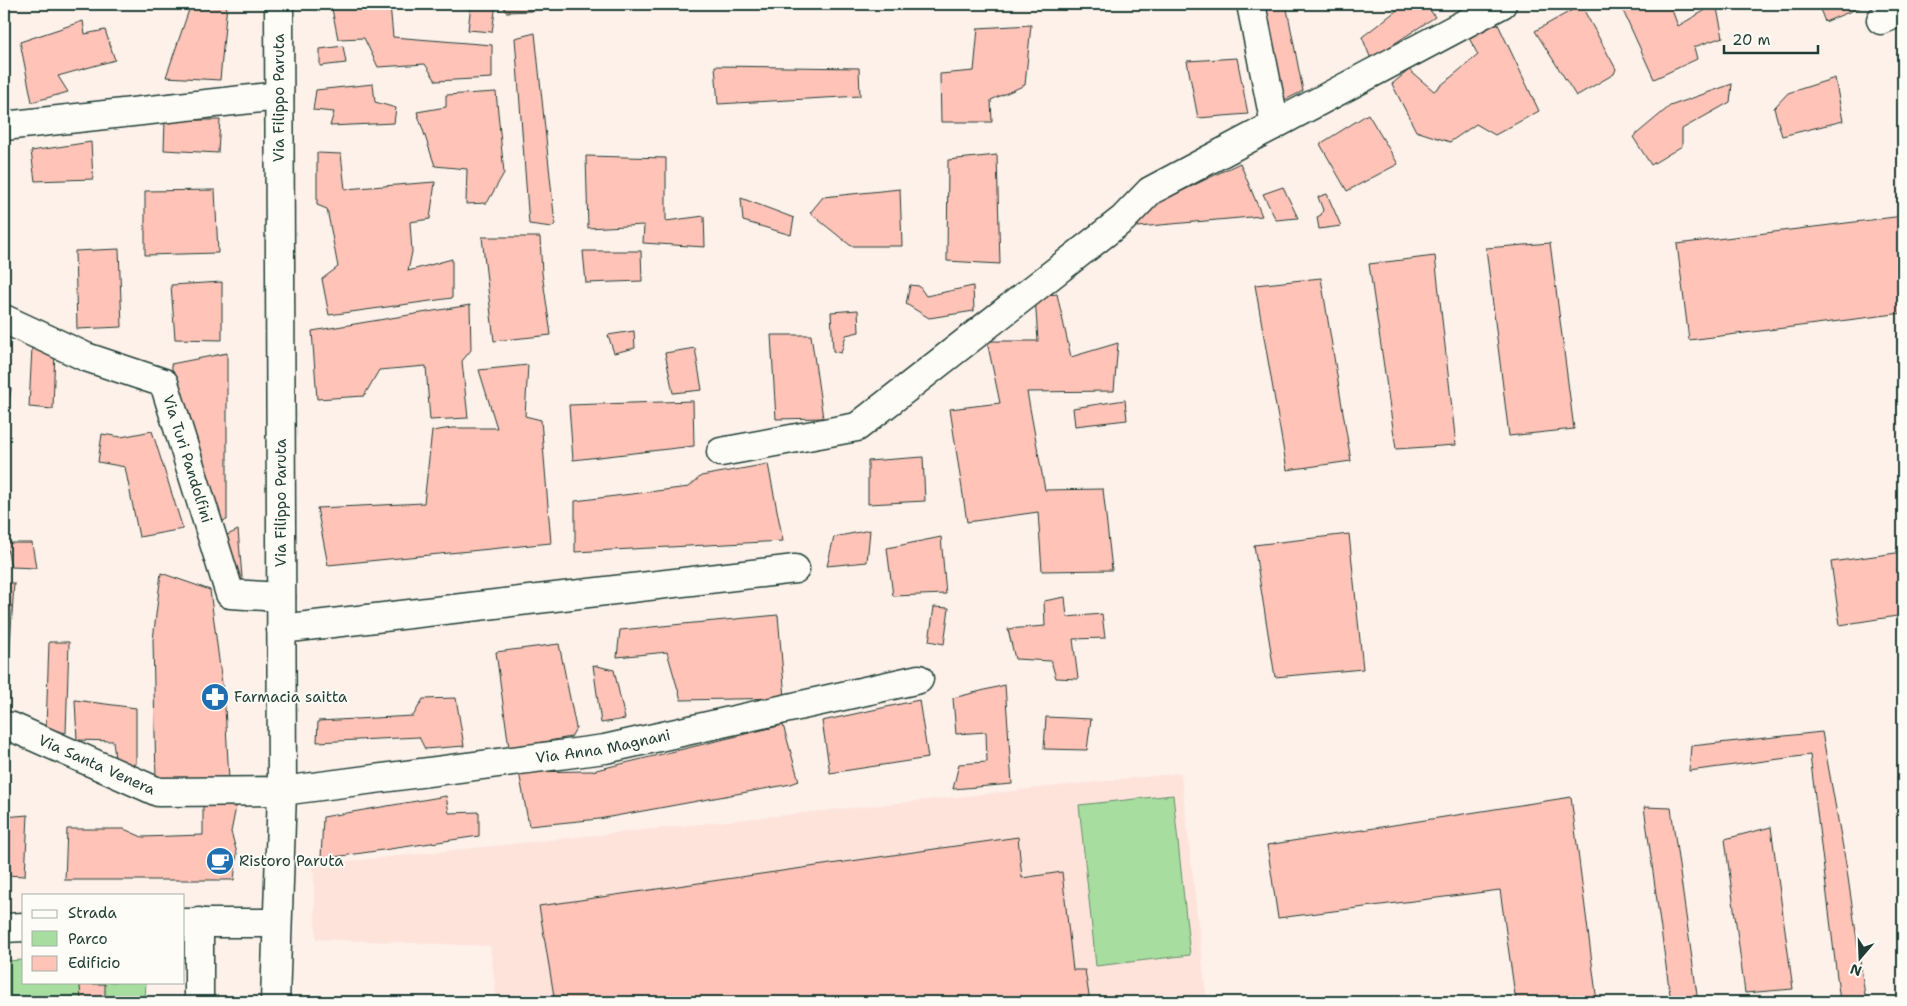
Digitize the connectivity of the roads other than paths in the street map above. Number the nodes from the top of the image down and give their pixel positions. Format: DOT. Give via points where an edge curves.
graph roads {
  1 [pos="279,4"];
  2 [pos="1251,4"];
  3 [pos="1502,4"];
  4 [pos="279,96"];
  5 [pos="1275,124"];
  6 [pos="4,126"];
  7 [pos="4,319"];
  8 [pos="721,452"];
  9 [pos="795,569"];
  10 [pos="281,597"];
  11 [pos="282,629"];
  12 [pos="919,679"];
  13 [pos="4,726"];
  14 [pos="282,791"];
  15 [pos="191,923"];
  16 [pos="276,923"];
  17 [pos="22,927"];
  18 [pos="4,928"];
  19 [pos="199,1002"];
  20 [pos="275,1002"];
  1 -- 4 [label="street, Via Filippo Paruta"];
  2 -- 5 [label="street"];
  3 -- 5 [label="street"];
  4 -- 6 [label="street"];
  4 -- 10 [label="street, Via Filippo Paruta"];
  5 -- 8 [label="street" via="1150,191 1123,219 856,427"];
  7 -- 10 [label="street, Via Turi Pandolfini" via="86,357 164,383 230,594"];
  9 -- 11 [label="street"];
  10 -- 11 [label="street, Via Filippo Paruta"];
  11 -- 14 [label="street, Via Filippo Paruta"];
  12 -- 14 [label="street, Via Anna Magnani" via="605,748"];
  13 -- 14 [label="street, Via Santa Venera" via="158,792"];
  14 -- 16 [label="street, Via Filippo Paruta"];
  15 -- 16 [label="street"];
  15 -- 19 [label="street"];
  16 -- 20 [label="street, Via Filippo Paruta"];
  17 -- 18 [label="street"];
}
